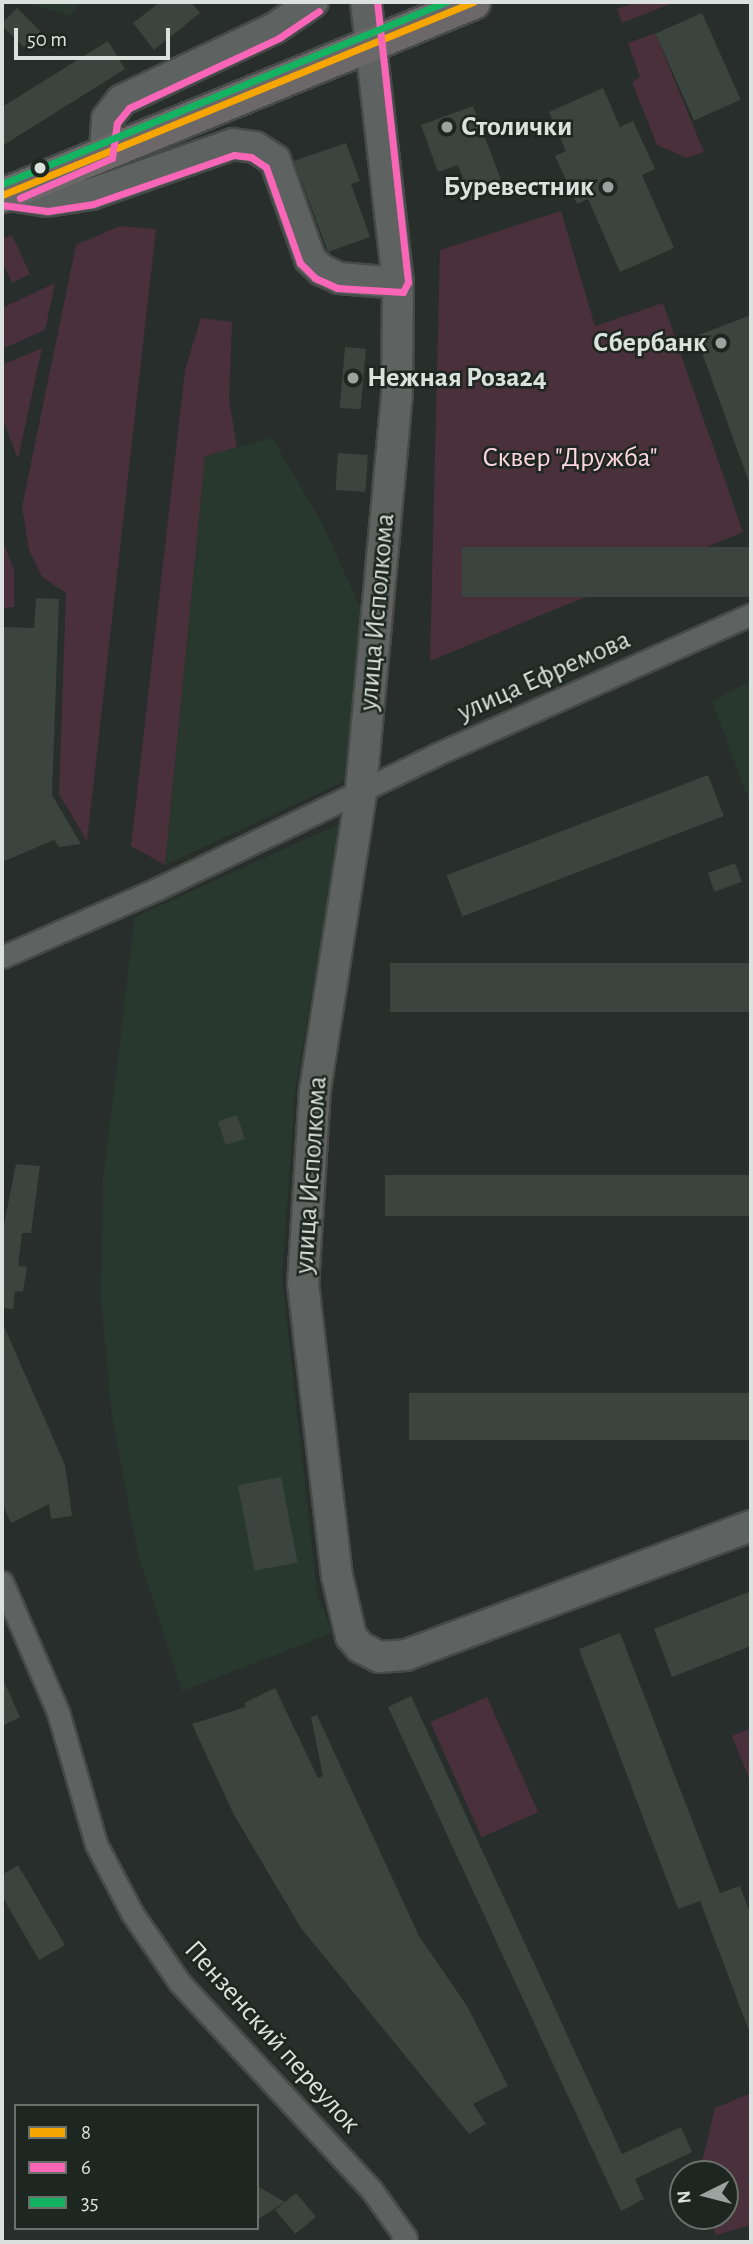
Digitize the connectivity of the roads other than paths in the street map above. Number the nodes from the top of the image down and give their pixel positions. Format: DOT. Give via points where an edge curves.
graph roads {
  1 [pos="313,2"];
  2 [pos="366,2"];
  3 [pos="473,2"];
  4 [pos="368,43"];
  5 [pos="105,150"];
  6 [pos="2,195"];
  7 [pos="398,283"];
  8 [pos="751,614"];
  9 [pos="361,793"];
  10 [pos="2,957"];
  11 [pos="751,1526"];
  12 [pos="2,1582"];
  13 [pos="404,2240"];
  1 -- 5 [label="street" via="275,28 122,100 107,119"];
  2 -- 4 [label="street, улица Исполкома"];
  3 -- 4 [label="main road"];
  4 -- 5 [label="main road"];
  4 -- 7 [label="street, улица Исполкома" via="383,133"];
  5 -- 6 [label="main road"];
  6 -- 7 [label="street" via="47,201 91,194 233,144 255,147 275,160 310,259 322,271 339,278"];
  7 -- 9 [label="street, улица Исполкома" via="397,394"];
  8 -- 9 [label="street, улица Ефремова" via="435,755"];
  9 -- 10 [label="street, улица Ефремова"];
  9 -- 11 [label="street, улица Исполкома" via="315,1089 303,1283 337,1576 351,1636 379,1657 406,1655"];
  12 -- 13 [label="street, Пензенский переулок" via="68,1747 96,1844 153,1943 180,1983 371,2189"];
}
